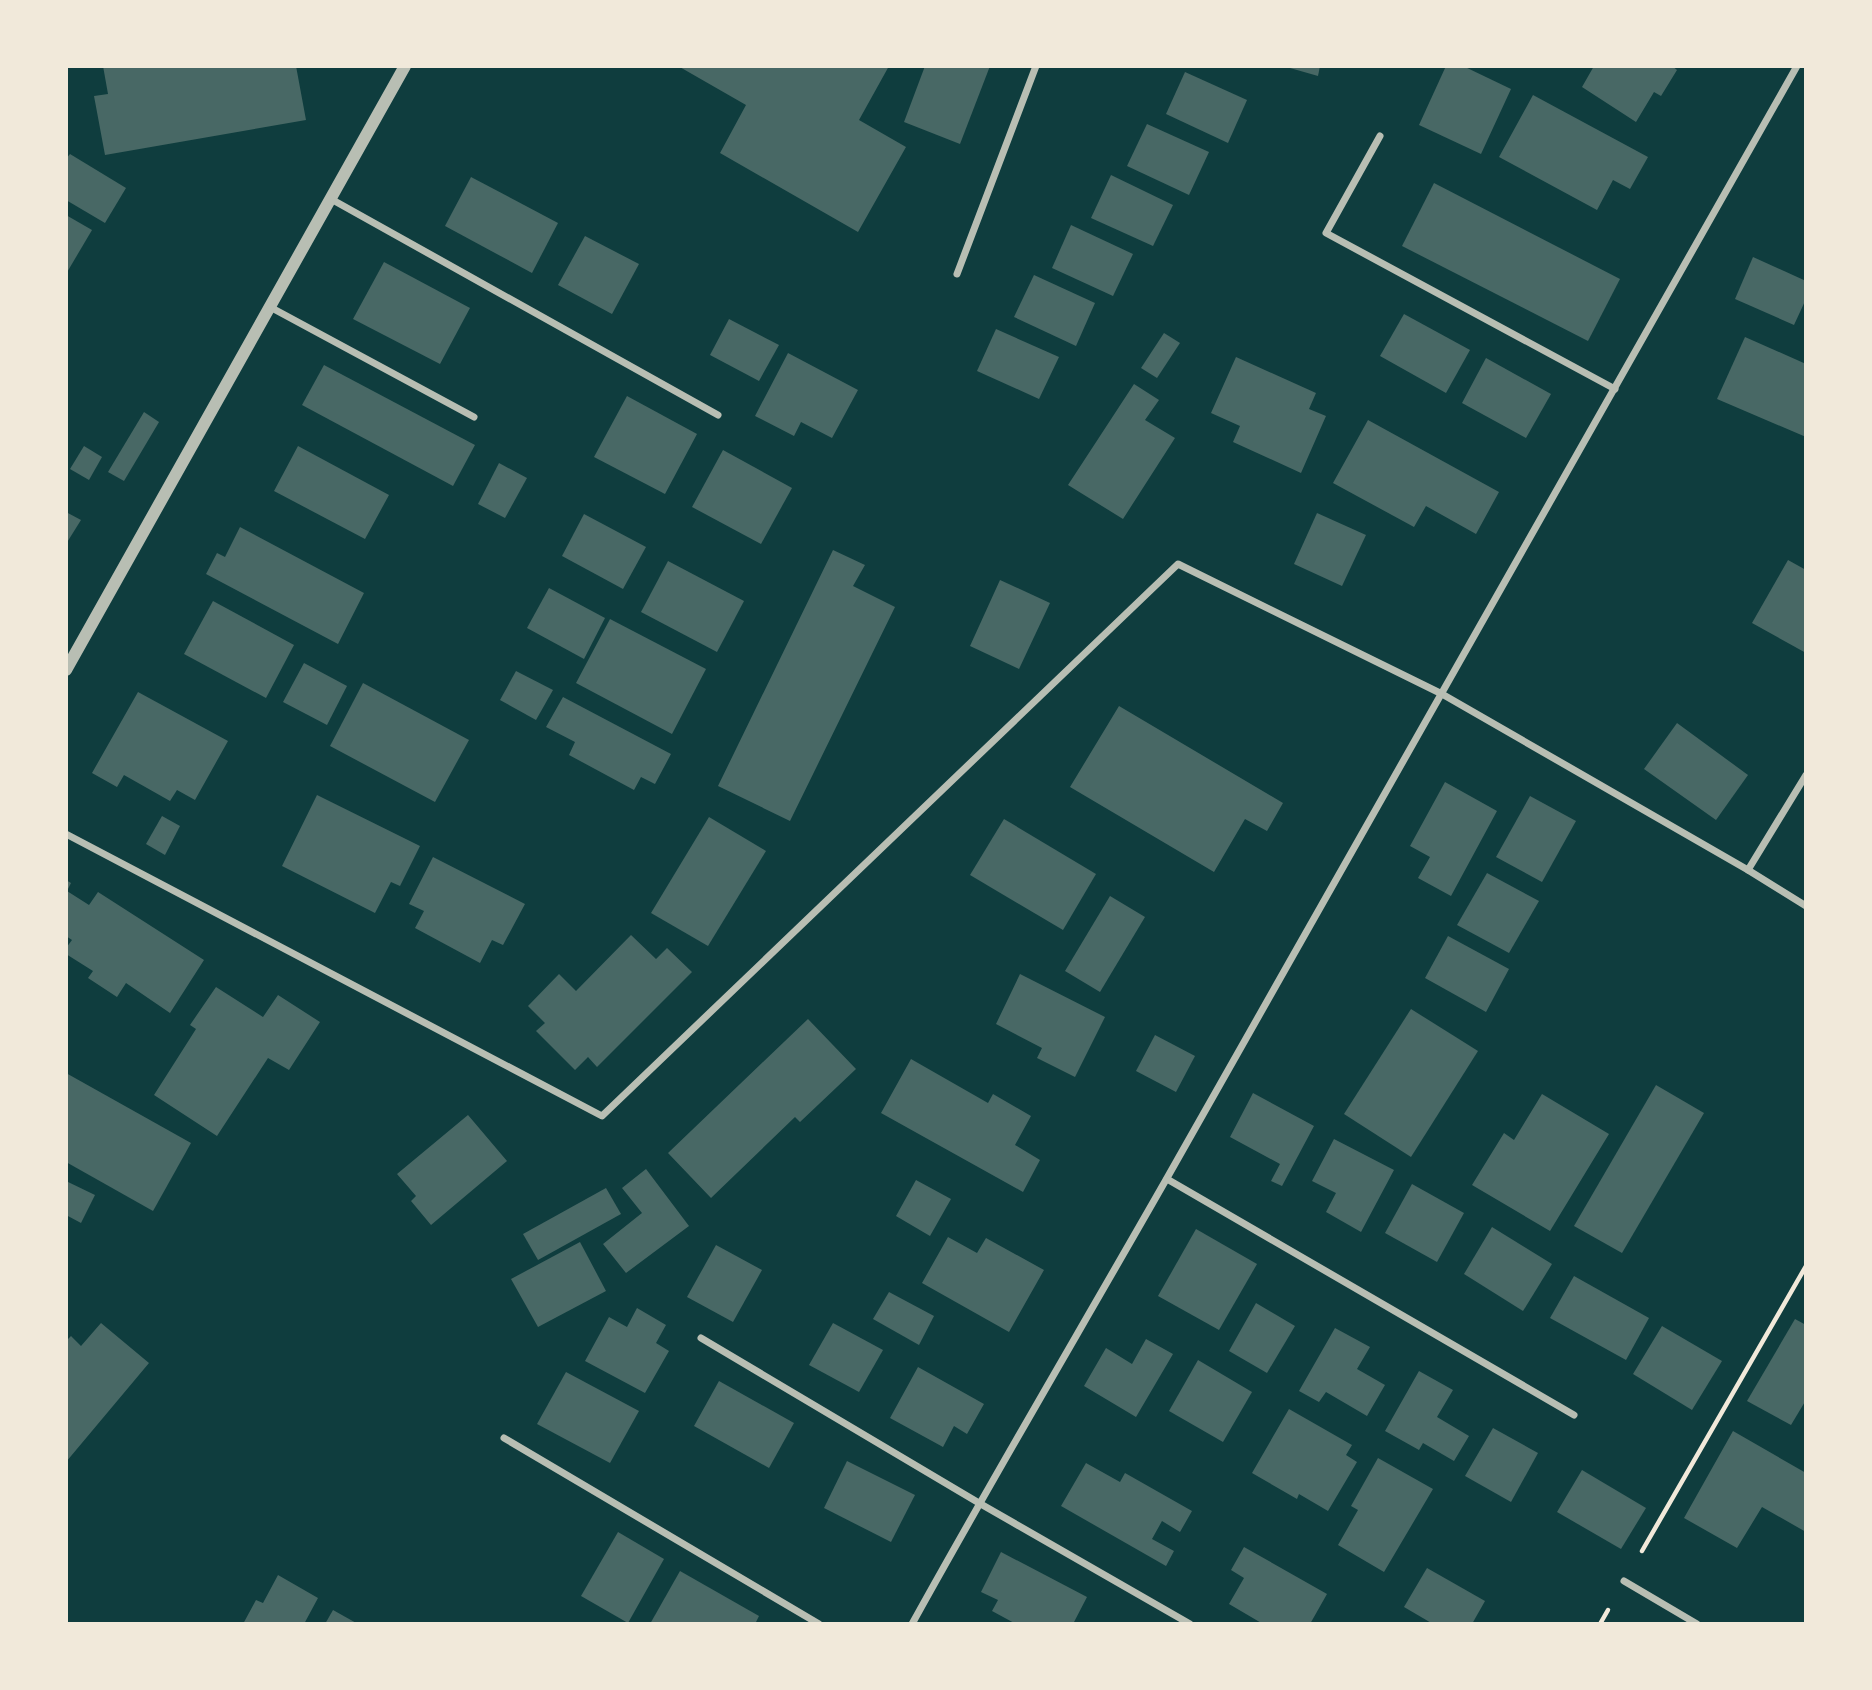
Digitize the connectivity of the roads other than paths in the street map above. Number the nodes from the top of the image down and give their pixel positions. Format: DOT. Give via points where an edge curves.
graph roads {
  1 [pos="405,66"];
  2 [pos="1035,66"];
  3 [pos="1797,66"];
  4 [pos="1380,136"];
  5 [pos="331,199"];
  6 [pos="957,274"];
  7 [pos="270,307"];
  8 [pos="1615,390"];
  9 [pos="718,415"];
  10 [pos="474,417"];
  11 [pos="66,670"];
  12 [pos="1442,694"];
  13 [pos="1805,775"];
  14 [pos="66,834"];
  15 [pos="1748,870"];
  16 [pos="1805,906"];
  17 [pos="1167,1179"];
  18 [pos="701,1338"];
  19 [pos="1574,1415"];
  20 [pos="504,1438"];
  21 [pos="979,1503"];
  22 [pos="1624,1581"];
  23 [pos="819,1623"];
  24 [pos="912,1623"];
  25 [pos="1190,1623"];
  26 [pos="1697,1623"];
  1 -- 5 [label="street"];
  2 -- 6 [label="street"];
  3 -- 8 [label="street"];
  4 -- 8 [label="street" via="1326,233"];
  5 -- 7 [label="street"];
  5 -- 9 [label="street"];
  7 -- 10 [label="street"];
  7 -- 11 [label="street"];
  8 -- 12 [label="street"];
  12 -- 14 [label="street" via="1178,564 602,1116"];
  12 -- 15 [label="street"];
  12 -- 17 [label="street"];
  13 -- 15 [label="street"];
  15 -- 16 [label="street"];
  17 -- 19 [label="street"];
  17 -- 21 [label="street"];
  18 -- 21 [label="street"];
  20 -- 23 [label="street"];
  21 -- 24 [label="street"];
  21 -- 25 [label="street"];
  22 -- 26 [label="street"];
}
